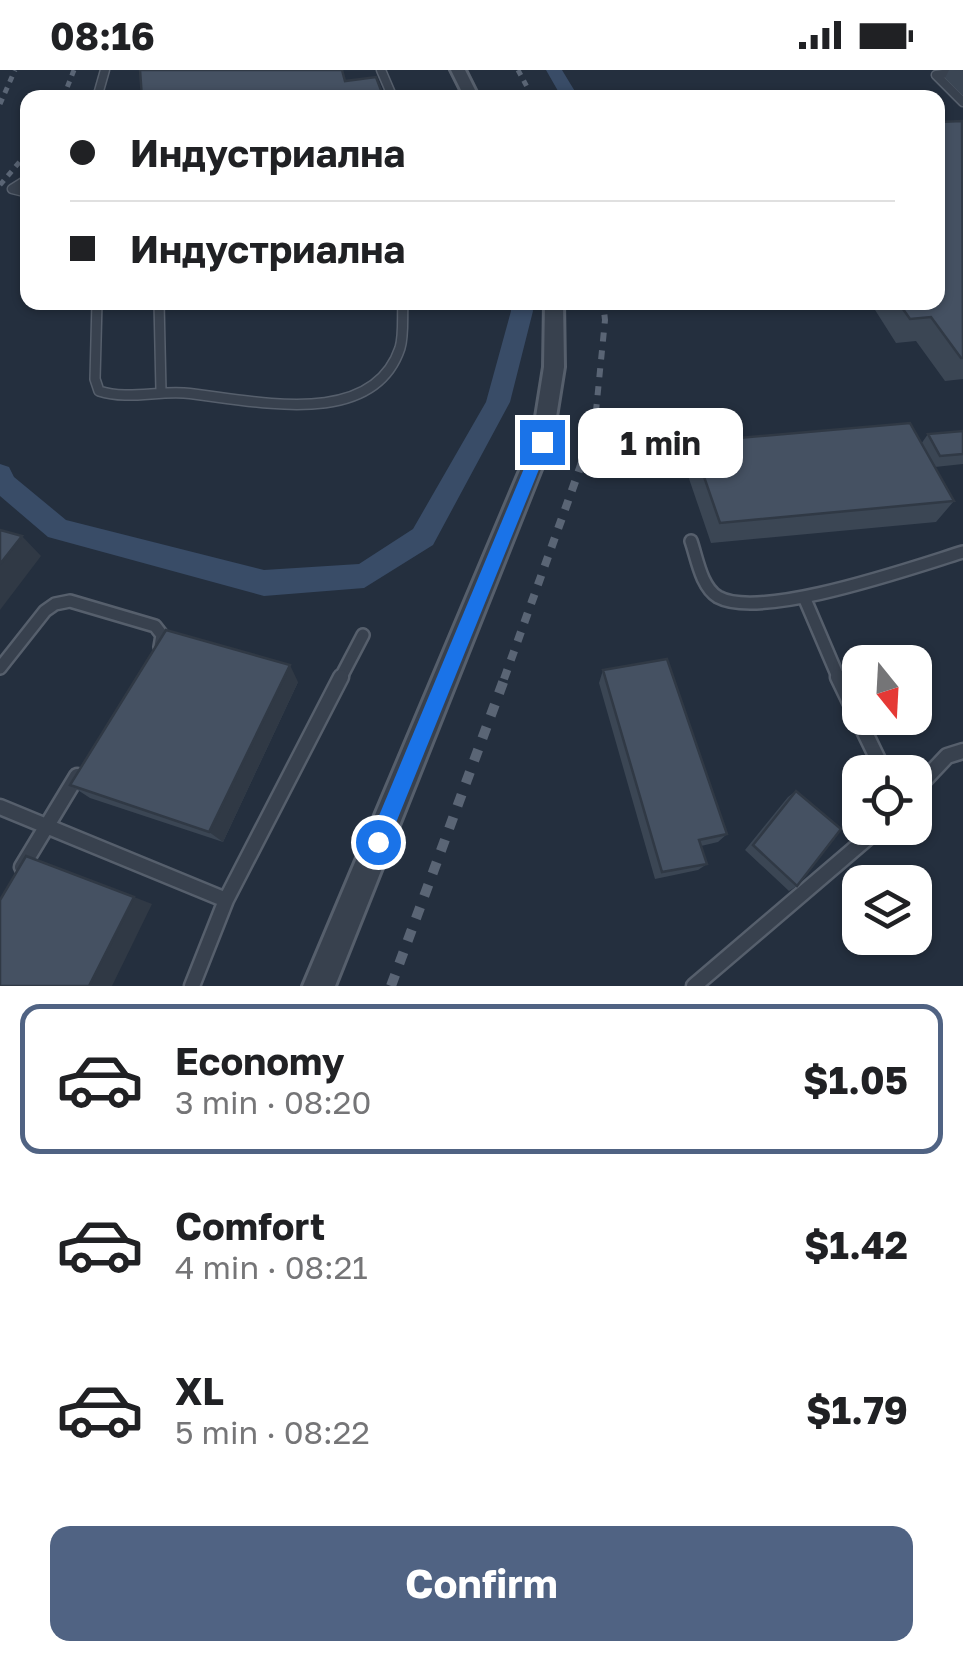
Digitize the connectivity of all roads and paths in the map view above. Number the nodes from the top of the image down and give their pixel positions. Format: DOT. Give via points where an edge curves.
graph roads {
  1 [pos="963,71"];
  2 [pos="963,102"];
  3 [pos="97,310"];
  4 [pos="159,310"];
  5 [pos="404,310"];
  6 [pos="554,310"];
  7 [pos="161,391"];
  8 [pos="691,541"];
  9 [pos="963,552"];
  10 [pos="804,597"];
  11 [pos="363,635"];
  12 [pos="150,662"];
  13 [pos="0,668"];
  14 [pos="963,751"];
  15 [pos="875,755"];
  16 [pos="88,759"];
  17 [pos="932,772"];
  18 [pos="0,806"];
  19 [pos="46,824"];
  20 [pos="860,845"];
  21 [pos="9,890"];
  22 [pos="226,900"];
  23 [pos="192,986"];
  24 [pos="319,986"];
  25 [pos="694,986"];
  1 -- 2 [label="lane" via="936,74"];
  3 -- 7 [label="lane" via="99,390"];
  4 -- 7 [label="lane"];
  5 -- 7 [label="lane" via="406,330 392,364 377,383 344,402 299,407"];
  6 -- 24 [label="street" via="554,366 542,442"];
  8 -- 10 [label="lane" via="708,586 720,598"];
  9 -- 10 [label="lane"];
  10 -- 15 [label="lane"];
  11 -- 22 [label="lane"];
  12 -- 13 [label="lane" via="162,635 155,626 70,601 45,611"];
  14 -- 17 [label="lane"];
  16 -- 19 [label="lane"];
  18 -- 19 [label="lane"];
  19 -- 21 [label="lane"];
  19 -- 22 [label="lane"];
  20 -- 25 [label="lane"];
  22 -- 23 [label="lane"];
}
